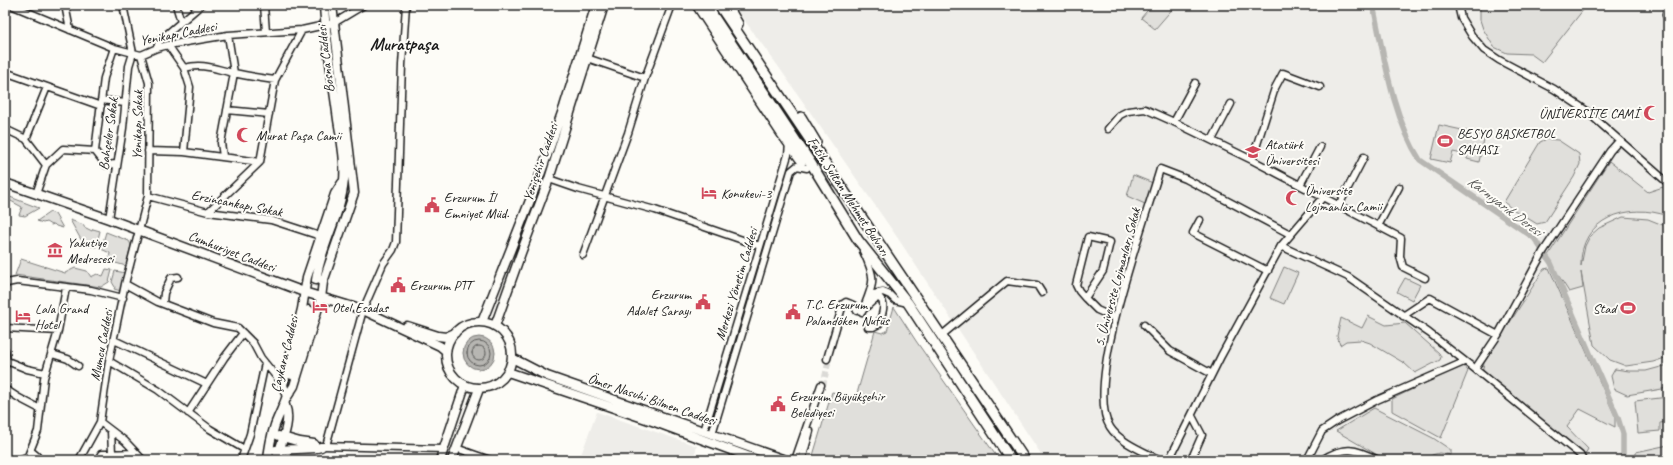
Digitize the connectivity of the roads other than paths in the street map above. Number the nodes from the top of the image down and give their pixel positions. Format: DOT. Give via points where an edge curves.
graph roads {
  1 [pos="11,5"];
  2 [pos="65,5"];
  3 [pos="124,5"];
  4 [pos="176,5"];
  5 [pos="201,5"];
  6 [pos="264,5"];
  7 [pos="324,5"];
  8 [pos="332,5"];
  9 [pos="364,5"];
  10 [pos="406,5"];
  11 [pos="596,5"];
  12 [pos="604,5"];
  13 [pos="672,5"];
  14 [pos="697,5"];
  15 [pos="706,5"];
  16 [pos="719,5"];
  17 [pos="727,5"];
  18 [pos="1458,5"];
  19 [pos="1668,7"];
  20 [pos="1668,17"];
  21 [pos="181,22"];
  22 [pos="334,23"];
  23 [pos="325,25"];
  24 [pos="70,30"];
  25 [pos="302,30"];
  26 [pos="266,32"];
  27 [pos="228,35"];
  28 [pos="168,45"];
  29 [pos="114,48"];
  30 [pos="157,48"];
  31 [pos="133,53"];
  32 [pos="141,55"];
  33 [pos="587,58"];
  34 [pos="184,68"];
  35 [pos="5,72"];
  36 [pos="234,73"];
  37 [pos="645,78"];
  38 [pos="275,80"];
  39 [pos="1195,83"];
  40 [pos="47,87"];
  41 [pos="1320,87"];
  42 [pos="125,102"];
  43 [pos="101,103"];
  44 [pos="1231,104"];
  45 [pos="227,110"];
  46 [pos="269,114"];
  47 [pos="1174,122"];
  48 [pos="5,129"];
  49 [pos="1108,129"];
  50 [pos="26,139"];
  51 [pos="1212,140"];
  52 [pos="1619,141"];
  53 [pos="789,143"];
  54 [pos="1320,147"];
  55 [pos="95,151"];
  56 [pos="148,151"];
  57 [pos="184,152"];
  58 [pos="223,156"];
  59 [pos="1364,157"];
  60 [pos="1252,160"];
  61 [pos="260,162"];
  62 [pos="116,164"];
  63 [pos="46,165"];
  64 [pos="807,168"];
  65 [pos="834,178"];
  66 [pos="549,179"];
  67 [pos="348,180"];
  68 [pos="5,183"];
  69 [pos="1668,183"];
  70 [pos="1300,185"];
  71 [pos="826,186"];
  72 [pos="1399,186"];
  73 [pos="36,194"];
  74 [pos="605,195"];
  75 [pos="148,196"];
  76 [pos="1323,197"];
  77 [pos="1339,205"];
  78 [pos="208,212"];
  79 [pos="109,219"];
  80 [pos="1200,220"];
  81 [pos="1378,226"];
  82 [pos="139,230"];
  83 [pos="1290,234"];
  84 [pos="320,236"];
  85 [pos="858,240"];
  86 [pos="760,246"];
  87 [pos="1281,246"];
  88 [pos="583,255"];
  89 [pos="1268,271"];
  90 [pos="178,277"];
  91 [pos="307,277"];
  92 [pos="1424,278"];
  93 [pos="323,282"];
  94 [pos="125,284"];
  95 [pos="5,286"];
  96 [pos="66,288"];
  97 [pos="304,292"];
  98 [pos="1042,293"];
  99 [pos="123,298"];
  100 [pos="321,298"];
  101 [pos="1085,298"];
  102 [pos="163,303"];
  103 [pos="908,303"];
  104 [pos="306,308"];
  105 [pos="318,309"];
  106 [pos="363,310"];
  107 [pos="857,311"];
  108 [pos="1403,316"];
  109 [pos="1116,318"];
  110 [pos="482,322"];
  111 [pos="1144,325"];
  112 [pos="496,326"];
  113 [pos="868,327"];
  114 [pos="5,328"];
  115 [pos="58,331"];
  116 [pos="243,333"];
  117 [pos="455,333"];
  118 [pos="942,335"];
  119 [pos="1498,335"];
  120 [pos="114,340"];
  121 [pos="5,350"];
  122 [pos="446,351"];
  123 [pos="52,354"];
  124 [pos="512,358"];
  125 [pos="828,359"];
  126 [pos="109,361"];
  127 [pos="1464,362"];
  128 [pos="265,363"];
  129 [pos="6,364"];
  130 [pos="78,366"];
  131 [pos="1475,369"];
  132 [pos="508,372"];
  133 [pos="44,373"];
  134 [pos="1212,374"];
  135 [pos="207,384"];
  136 [pos="283,385"];
  137 [pos="464,385"];
  138 [pos="5,388"];
  139 [pos="479,388"];
  140 [pos="286,401"];
  141 [pos="40,409"];
  142 [pos="188,413"];
  143 [pos="1192,416"];
  144 [pos="100,422"];
  145 [pos="111,431"];
  146 [pos="272,434"];
  147 [pos="712,434"];
  148 [pos="283,437"];
  149 [pos="705,438"];
  150 [pos="324,446"];
  151 [pos="269,448"];
  152 [pos="456,448"];
  153 [pos="244,450"];
  154 [pos="280,450"];
  155 [pos="443,450"];
  156 [pos="31,451"];
  157 [pos="112,453"];
  158 [pos="136,453"];
  159 [pos="1309,458"];
  160 [pos="19,460"];
  161 [pos="37,460"];
  162 [pos="79,460"];
  163 [pos="98,460"];
  164 [pos="116,460"];
  165 [pos="143,460"];
  166 [pos="241,460"];
  167 [pos="268,460"];
  168 [pos="276,460"];
  169 [pos="440,460"];
  170 [pos="452,460"];
  171 [pos="490,460"];
  172 [pos="758,460"];
  173 [pos="785,460"];
  174 [pos="795,460"];
  175 [pos="802,460"];
  176 [pos="1011,460"];
  177 [pos="1025,460"];
  178 [pos="1160,460"];
  179 [pos="1169,460"];
  180 [pos="1191,460"];
  181 [pos="1318,460"];
  182 [pos="1322,460"];
  183 [pos="1378,460"];
  184 [pos="1583,460"];
  1 -- 24 [label="street, Yenikapı Caddesi"];
  2 -- 24 [label="street"];
  3 -- 31 [label="street"];
  4 -- 21 [label="street"];
  5 -- 21 [label="street"];
  6 -- 26 [label="street"];
  7 -- 23 [label="main road, Bosna Caddesi"];
  8 -- 22 [label="main road, Bosna Caddesi"];
  9 -- 22 [label="street, Yenikapı Caddesi"];
  10 -- 106 [label="street" via="396,242 383,264"];
  11 -- 110 [label="main road, Yenişehir Caddesi" via="540,175"];
  12 -- 33 [label="main road, Yenişehir Caddesi"];
  13 -- 37 [label="street"];
  14 -- 53 [label="highway"];
  15 -- 71 [label="highway, Fatih Sultan Mehmet Bulvarı"];
  16 -- 65 [label="highway, Fatih Sultan Mehmet Bulvarı"];
  17 -- 65 [label="highway" via="811,132"];
  18 -- 52 [label="street" via="1461,18 1484,50 1584,109"];
  19 -- 20 [label="street"];
  21 -- 30 [label="street" via="159,41"];
  22 -- 23 [label="street, Yenikapı Caddesi"];
  22 -- 67 [label="main road, Bosna Caddesi" via="345,110"];
  23 -- 25 [label="street, Yenikapı Caddesi"];
  23 -- 67 [label="main road, Bosna Caddesi"];
  24 -- 29 [label="street, Yenikapı Caddesi"];
  25 -- 26 [label="street, Yenikapı Caddesi"];
  25 -- 38 [label="street"];
  26 -- 27 [label="street, Yenikapı Caddesi"];
  27 -- 28 [label="street, Yenikapı Caddesi"];
  27 -- 36 [label="street"];
  28 -- 30 [label="street, Yenikapı Caddesi"];
  28 -- 34 [label="street"];
  29 -- 31 [label="street, Yenikapı Caddesi"];
  29 -- 43 [label="street" via="104,78"];
  30 -- 32 [label="street, Yenikapı Caddesi"];
  31 -- 32 [label="street, Yenikapı Caddesi"];
  31 -- 42 [label="street, Bahçeler Sokak"];
  32 -- 56 [label="street, Yenikapı Sokak" via="149,82"];
  33 -- 37 [label="street"];
  33 -- 66 [label="main road, Yenişehir Caddesi"];
  34 -- 36 [label="street" via="197,65"];
  34 -- 57 [label="street" via="190,87"];
  35 -- 40 [label="street"];
  36 -- 38 [label="street"];
  36 -- 45 [label="street"];
  37 -- 74 [label="street"];
  38 -- 46 [label="street"];
  39 -- 47 [label="street"];
  40 -- 43 [label="street"];
  40 -- 50 [label="street"];
  41 -- 60 [label="street" via="1283,72 1275,88"];
  42 -- 43 [label="street"];
  42 -- 62 [label="street, Bahçeler Sokak"];
  43 -- 55 [label="street"];
  44 -- 51 [label="street"];
  45 -- 46 [label="street"];
  45 -- 58 [label="street" via="221,143"];
  46 -- 61 [label="street"];
  47 -- 49 [label="street" via="1145,109 1128,110 1120,114"];
  47 -- 51 [label="street"];
  48 -- 50 [label="street"];
  50 -- 63 [label="street"];
  51 -- 60 [label="street"];
  52 -- 69 [label="street"];
  52 -- 119 [label="street" via="1610,150 1548,245"];
  53 -- 64 [label="highway"];
  53 -- 86 [label="street, Merkezi Yönetim Caddesi" via="788,154"];
  54 -- 70 [label="street"];
  55 -- 62 [label="street" via="106,165"];
  55 -- 63 [label="street" via="63,149"];
  56 -- 57 [label="street"];
  56 -- 75 [label="street, Yenikapı Sokak"];
  57 -- 58 [label="street"];
  58 -- 61 [label="street"];
  59 -- 77 [label="street"];
  60 -- 70 [label="street"];
  61 -- 78 [label="street"];
  62 -- 79 [label="street, Bahçeler Sokak"];
  63 -- 73 [label="street"];
  64 -- 71 [label="highway"];
  64 -- 147 [label="street, Merkezi Yönetim Caddesi" via="797,166 791,171"];
  65 -- 118 [label="highway, Fatih Sultan Mehmet Bulvarı"];
  66 -- 74 [label="street"];
  66 -- 112 [label="main road, Yenişehir Caddesi"];
  67 -- 67 [label="main road" via="318,263 316,280 324,265"];
  67 -- 84 [label="main road" via="335,194"];
  67 -- 93 [label="main road" via="354,193"];
  68 -- 73 [label="main road, Cumhuriyet Caddesi"];
  70 -- 76 [label="street"];
  71 -- 85 [label="highway, Fatih Sultan Mehmet Bulvarı"];
  72 -- 81 [label="street"];
  73 -- 79 [label="main road, Cumhuriyet Caddesi"];
  74 -- 86 [label="street" via="712,228"];
  74 -- 88 [label="street"];
  75 -- 78 [label="street, Erzincankapı Sokak"];
  75 -- 82 [label="street, Yenikapı Sokak"];
  76 -- 77 [label="street"];
  76 -- 83 [label="street"];
  77 -- 81 [label="street"];
  78 -- 84 [label="street, Erzincankapı Sokak" via="271,220"];
  79 -- 82 [label="main road, Cumhuriyet Caddesi"];
  80 -- 89 [label="street" via="1193,233"];
  81 -- 92 [label="street" via="1401,238 1400,256 1403,267"];
  82 -- 94 [label="street, Mumcu Caddesi"];
  82 -- 97 [label="main road, Cumhuriyet Caddesi"];
  83 -- 87 [label="street"];
  83 -- 109 [label="street, 5. Üniversite Lojmanları Sokak" via="1186,179 1160,169 1134,249"];
  84 -- 91 [label="main road"];
  85 -- 103 [label="highway, Fatih Sultan Mehmet Bulvarı"];
  85 -- 107 [label="street" via="873,278 870,292"];
  86 -- 149 [label="street, Merkezi Yönetim Caddesi"];
  87 -- 89 [label="street"];
  87 -- 108 [label="street" via="1348,277"];
  89 -- 134 [label="street"];
  90 -- 102 [label="street" via="171,278 167,284"];
  91 -- 93 [label="main road" via="316,282"];
  91 -- 97 [label="main road"];
  93 -- 100 [label="main road"];
  94 -- 99 [label="street, Mumcu Caddesi"];
  94 -- 102 [label="street"];
  95 -- 96 [label="street" via="17,281"];
  96 -- 99 [label="street" via="91,290"];
  96 -- 115 [label="street"];
  97 -- 100 [label="main road, Cumhuriyet Caddesi"];
  97 -- 104 [label="main road"];
  98 -- 118 [label="street" via="1037,285 1007,281"];
  99 -- 120 [label="street, Mumcu Caddesi"];
  100 -- 105 [label="main road"];
  100 -- 106 [label="main road, Cumhuriyet Caddesi"];
  101 -- 101 [label="street" via="1103,271 1110,242 1088,237 1076,285"];
  101 -- 109 [label="street" via="1097,310"];
  102 -- 116 [label="street" via="213,323 238,328"];
  103 -- 107 [label="street" via="895,300 883,292 874,294"];
  103 -- 176 [label="highway, Fatih Sultan Mehmet Bulvarı"];
  104 -- 105 [label="main road" via="308,305"];
  104 -- 136 [label="main road"];
  104 -- 140 [label="main road, Çaykara Caddesi"];
  105 -- 140 [label="main road" via="294,386"];
  106 -- 117 [label="main road" via="438,336 446,337"];
  106 -- 122 [label="main road, Cumhuriyet Caddesi"];
  106 -- 150 [label="street"];
  107 -- 113 [label="street" via="875,299 880,298 883,301 879,324"];
  107 -- 125 [label="street" via="852,304 843,304"];
  108 -- 119 [label="street" via="1430,298"];
  108 -- 127 [label="street" via="1429,333"];
  109 -- 178 [label="street, 5. Üniversite Lojmanları Sokak" via="1109,342 1103,411 1118,437"];
  110 -- 112 [label="main road"];
  110 -- 117 [label="main road" via="467,324"];
  111 -- 134 [label="street" via="1170,351"];
  112 -- 124 [label="main road" via="509,340"];
  114 -- 115 [label="street"];
  115 -- 123 [label="street"];
  116 -- 128 [label="street" via="253,343"];
  116 -- 135 [label="street"];
  117 -- 122 [label="main road"];
  118 -- 177 [label="highway, Fatih Sultan Mehmet Bulvarı"];
  119 -- 131 [label="street"];
  120 -- 126 [label="street, Mumcu Caddesi"];
  120 -- 135 [label="street"];
  121 -- 129 [label="street"];
  122 -- 137 [label="main road" via="448,367 455,378"];
  123 -- 130 [label="street" via="68,358"];
  123 -- 133 [label="street"];
  124 -- 132 [label="main road"];
  124 -- 149 [label="main road, Ömer Nasuhi Bilmen Caddesi" via="546,376"];
  126 -- 142 [label="street" via="158,390"];
  126 -- 144 [label="street, Mumcu Caddesi"];
  127 -- 131 [label="street"];
  127 -- 159 [label="street" via="1337,420 1322,431"];
  128 -- 136 [label="street"];
  128 -- 153 [label="street" via="250,434"];
  129 -- 133 [label="street"];
  131 -- 184 [label="street"];
  132 -- 139 [label="main road" via="496,384"];
  132 -- 149 [label="main road, Ömer Nasuhi Bilmen Caddesi"];
  133 -- 141 [label="street"];
  134 -- 143 [label="street"];
  135 -- 142 [label="street"];
  136 -- 140 [label="main road"];
  137 -- 139 [label="main road"];
  137 -- 155 [label="main road"];
  138 -- 141 [label="street"];
  139 -- 152 [label="main road"];
  140 -- 146 [label="main road, Çaykara Caddesi"];
  140 -- 148 [label="main road, Çaykara Caddesi" via="288,413"];
  141 -- 156 [label="street" via="38,431"];
  142 -- 153 [label="street"];
  143 -- 179 [label="street"];
  143 -- 180 [label="street" via="1202,435"];
  144 -- 145 [label="street"];
  144 -- 162 [label="street, Mumcu Caddesi"];
  145 -- 157 [label="street"];
  145 -- 158 [label="street"];
  146 -- 148 [label="main road"];
  146 -- 151 [label="main road, Çaykara Caddesi"];
  147 -- 149 [label="main road, Ömer Nasuhi Bilmen Caddesi"];
  147 -- 173 [label="main road, Ömer Nasuhi Bilmen Caddesi"];
  148 -- 150 [label="main road"];
  148 -- 154 [label="main road, Çaykara Caddesi"];
  149 -- 172 [label="main road, Ömer Nasuhi Bilmen Caddesi"];
  150 -- 154 [label="main road"];
  150 -- 155 [label="street"];
  151 -- 154 [label="main road"];
  151 -- 167 [label="main road, Çaykara Caddesi"];
  152 -- 170 [label="main road"];
  152 -- 171 [label="street"];
  153 -- 166 [label="street"];
  154 -- 168 [label="main road, Çaykara Caddesi"];
  155 -- 169 [label="main road"];
  156 -- 160 [label="street" via="28,456"];
  156 -- 161 [label="street" via="38,456"];
  157 -- 158 [label="street"];
  157 -- 163 [label="street" via="101,454"];
  157 -- 164 [label="street"];
  158 -- 165 [label="street"];
  159 -- 181 [label="street"];
  174 -- 175 [label="street" via="822,386"];
  182 -- 183 [label="street" via="1333,452 1355,450"];
}
